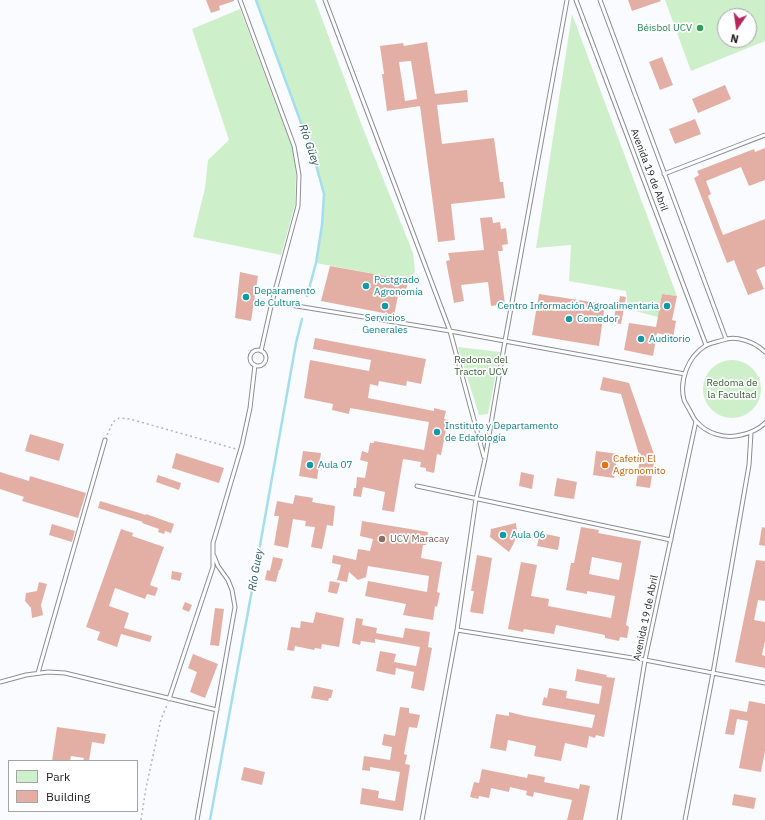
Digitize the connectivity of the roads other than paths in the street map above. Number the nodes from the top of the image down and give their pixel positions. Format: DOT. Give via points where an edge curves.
graph roads {
  1 [pos="240,0"];
  2 [pos="325,0"];
  3 [pos="567,0"];
  4 [pos="576,0"];
  5 [pos="600,0"];
  6 [pos="765,135"];
  7 [pos="664,174"];
  8 [pos="272,302"];
  9 [pos="450,331"];
  10 [pos="726,338"];
  11 [pos="505,341"];
  12 [pos="706,345"];
  13 [pos="261,351"];
  14 [pos="765,352"];
  15 [pos="255,365"];
  16 [pos="685,374"];
  17 [pos="696,421"];
  18 [pos="765,423"];
  19 [pos="752,432"];
  20 [pos="105,440"];
  21 [pos="485,459"];
  22 [pos="417,486"];
  23 [pos="476,499"];
  24 [pos="670,540"];
  25 [pos="213,554"];
  26 [pos="457,630"];
  27 [pos="645,660"];
  28 [pos="38,673"];
  29 [pos="714,673"];
  30 [pos="0,682"];
  31 [pos="765,683"];
  32 [pos="169,699"];
  33 [pos="217,710"];
  34 [pos="197,820"];
  35 [pos="422,820"];
  36 [pos="619,820"];
  37 [pos="685,820"];
  1 -- 8 [label="lane" via="294,146 299,175 298,206"];
  2 -- 9 [label="lane"];
  3 -- 11 [label="lane"];
  4 -- 12 [label="lane, Avenida 19 de Abril"];
  5 -- 7 [label="lane, Avenida 19 de Abril"];
  6 -- 7 [label="lane"];
  7 -- 10 [label="lane, Avenida 19 de Abril"];
  8 -- 9 [label="lane"];
  8 -- 13 [label="lane"];
  9 -- 11 [label="lane"];
  9 -- 21 [label="lane"];
  10 -- 12 [label="lane"];
  10 -- 14 [label="lane" via="751,342"];
  11 -- 16 [label="lane"];
  11 -- 21 [label="lane"];
  12 -- 16 [label="lane" via="691,360"];
  13 -- 15 [label="lane" via="265,354 265,360 262,365"];
  13 -- 15 [label="lane" via="252,352 250,355"];
  15 -- 25 [label="lane" via="250,408 241,450 213,543"];
  16 -- 17 [label="lane" via="684,400"];
  17 -- 19 [label="lane" via="706,430 718,435 733,437"];
  17 -- 24 [label="lane, Avenida 19 de Abril"];
  18 -- 19 [label="lane"];
  19 -- 29 [label="lane" via="749,466"];
  20 -- 28 [label="lane"];
  21 -- 23 [label="lane"];
  22 -- 23 [label="lane"];
  23 -- 24 [label="lane"];
  23 -- 26 [label="lane"];
  24 -- 27 [label="lane, Avenida 19 de Abril"];
  25 -- 32 [label="lane" via="213,567"];
  25 -- 33 [label="lane" via="228,580 235,607"];
  26 -- 27 [label="lane"];
  26 -- 35 [label="lane"];
  27 -- 29 [label="lane"];
  27 -- 36 [label="lane, Avenida 19 de Abril"];
  28 -- 30 [label="lane"];
  28 -- 32 [label="lane" via="65,673"];
  29 -- 31 [label="lane"];
  29 -- 37 [label="lane"];
  32 -- 33 [label="lane"];
  33 -- 34 [label="lane"];
}
